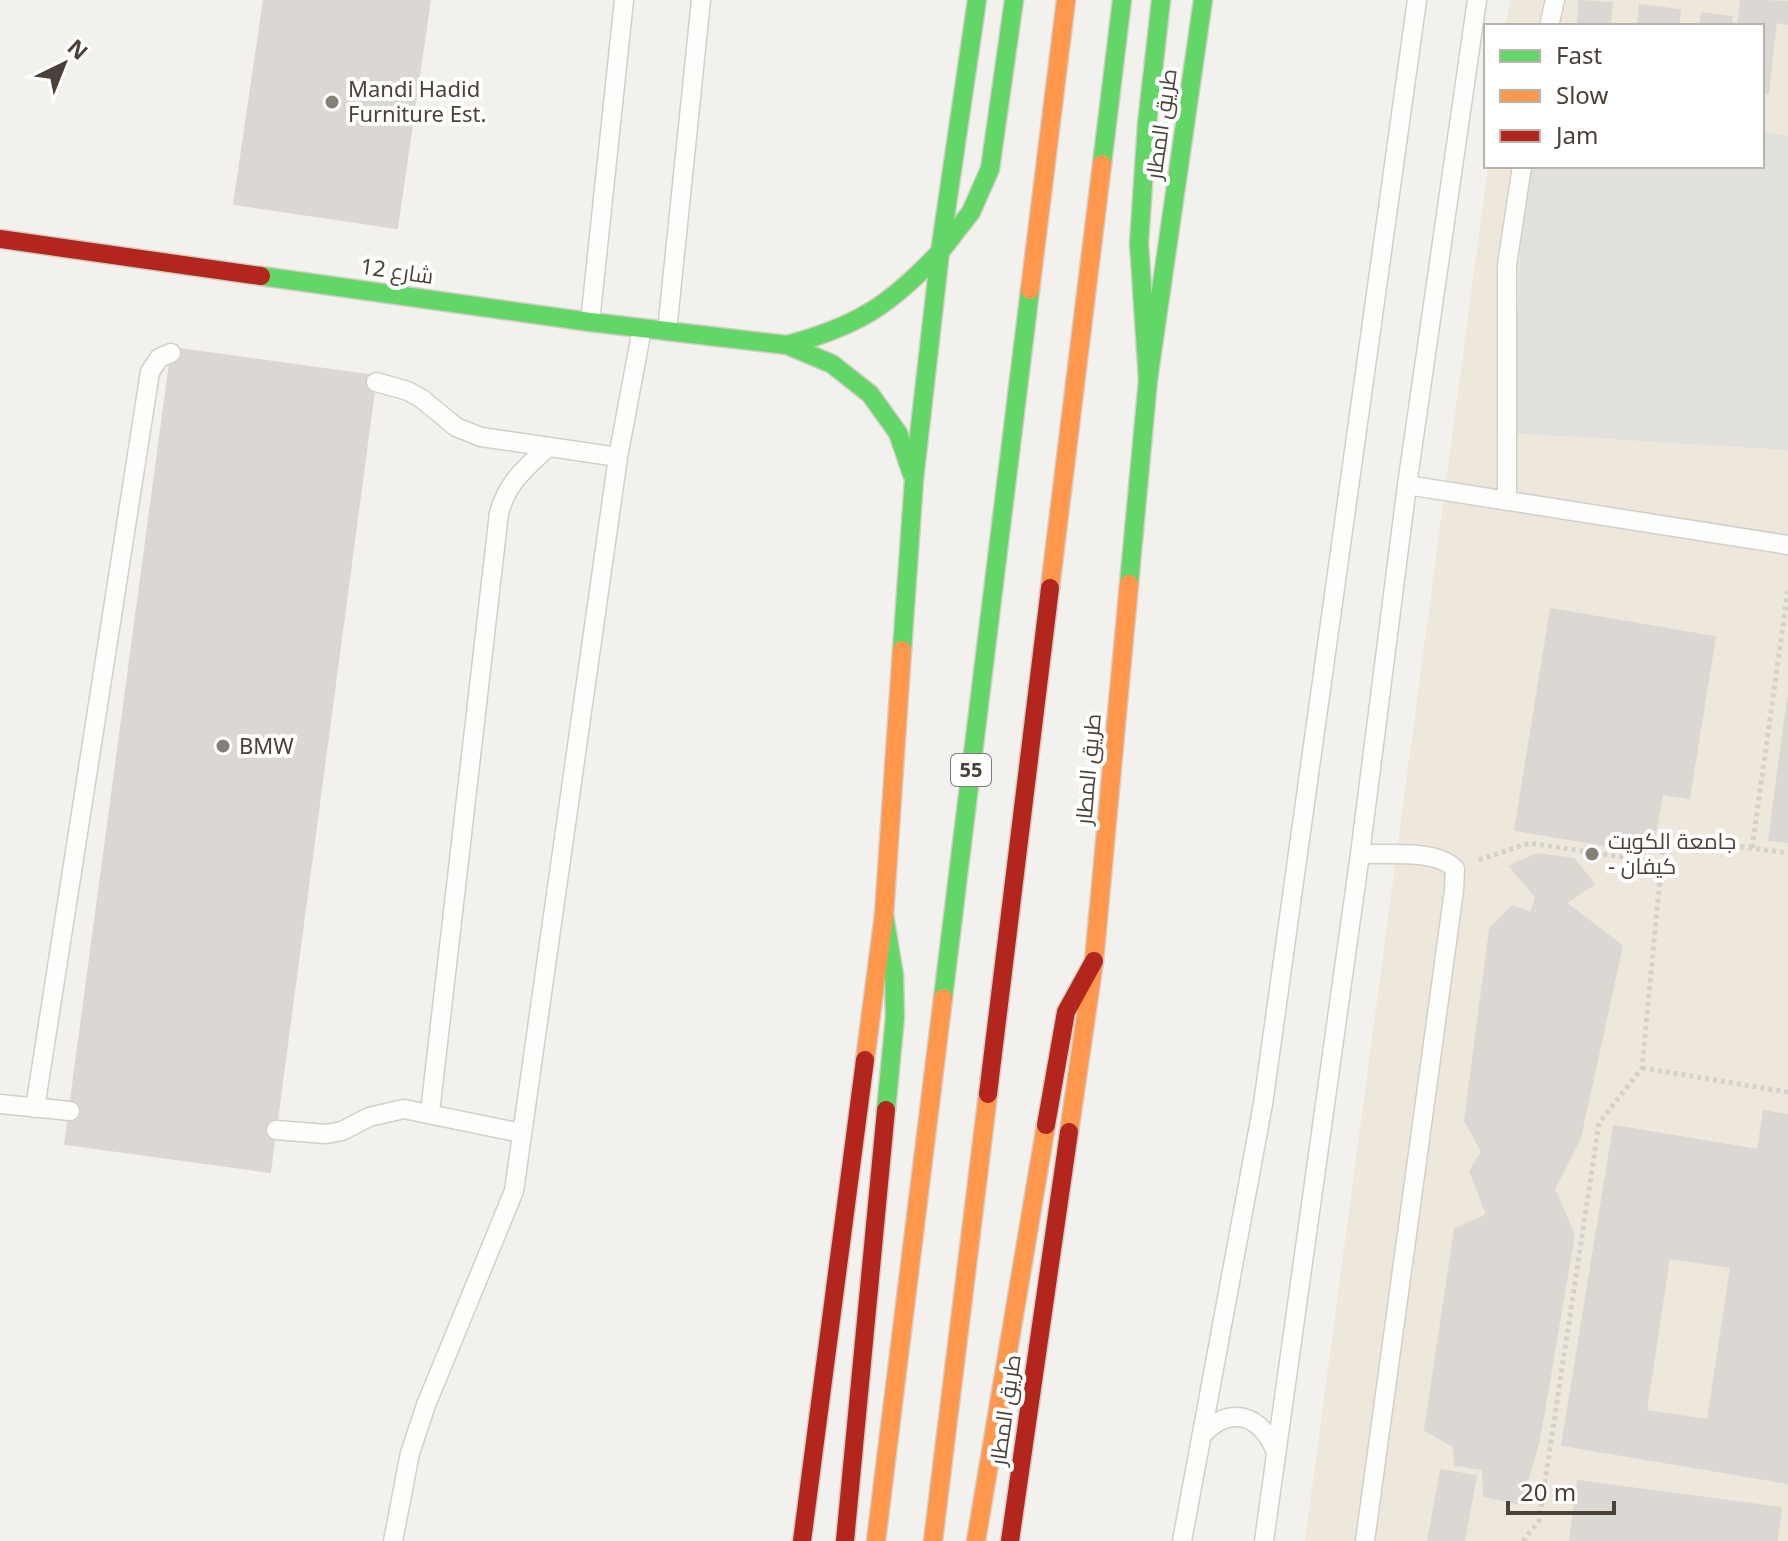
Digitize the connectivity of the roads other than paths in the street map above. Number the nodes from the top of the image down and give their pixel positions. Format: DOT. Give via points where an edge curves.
graph roads {
  1 [pos="624,0"];
  2 [pos="701,0"];
  3 [pos="977,0"];
  4 [pos="1014,0"];
  5 [pos="1066,0"];
  6 [pos="1122,0"];
  7 [pos="1161,0"];
  8 [pos="1203,0"];
  9 [pos="1417,0"];
  10 [pos="1477,0"];
  11 [pos="1555,0"];
  12 [pos="1549,24"];
  13 [pos="1522,168"];
  14 [pos="0,239"];
  15 [pos="940,252"];
  16 [pos="590,322"];
  17 [pos="642,329"];
  18 [pos="667,331"];
  19 [pos="787,345"];
  20 [pos="171,353"];
  21 [pos="1148,380"];
  22 [pos="376,382"];
  23 [pos="548,447"];
  24 [pos="618,457"];
  25 [pos="914,480"];
  26 [pos="1407,485"];
  27 [pos="1507,501"];
  28 [pos="1788,545"];
  29 [pos="1360,854"];
  30 [pos="884,915"];
  31 [pos="1094,961"];
  32 [pos="0,1104"];
  33 [pos="35,1108"];
  34 [pos="70,1111"];
  35 [pos="430,1112"];
  36 [pos="276,1130"];
  37 [pos="521,1133"];
  38 [pos="1202,1435"];
  39 [pos="1275,1450"];
  40 [pos="393,1541"];
  41 [pos="802,1541"];
  42 [pos="845,1541"];
  43 [pos="876,1541"];
  44 [pos="933,1541"];
  45 [pos="976,1541"];
  46 [pos="1010,1541"];
  47 [pos="1182,1541"];
  48 [pos="1264,1541"];
  49 [pos="1365,1541"];
  1 -- 16 [label="lane"];
  2 -- 18 [label="lane"];
  3 -- 15 [label="main road"];
  4 -- 15 [label="main road, شارع 12" via="990,169 971,212"];
  5 -- 43 [label="main road, 55"];
  6 -- 44 [label="main road"];
  7 -- 21 [label="main road" via="1139,243"];
  8 -- 21 [label="main road, طريق المطار"];
  9 -- 38 [label="lane" via="1263,1104"];
  10 -- 26 [label="lane"];
  11 -- 12 [label="lane"];
  13 -- 27 [label="lane" via="1507,265"];
  14 -- 16 [label="main road, شارع 12"];
  15 -- 19 [label="main road, شارع 12" via="874,314 833,334"];
  15 -- 25 [label="main road"];
  16 -- 17 [label="main road, شارع 12"];
  17 -- 18 [label="main road, شارع 12"];
  17 -- 24 [label="lane"];
  18 -- 19 [label="main road, شارع 12"];
  19 -- 25 [label="main road, شارع 12" via="832,364 870,394 898,433"];
  20 -- 33 [label="lane" via="159,358 150,372"];
  21 -- 31 [label="main road, طريق المطار"];
  22 -- 23 [label="lane" via="408,391 468,433"];
  23 -- 24 [label="lane"];
  23 -- 35 [label="lane" via="515,479 499,513"];
  24 -- 37 [label="lane"];
  25 -- 30 [label="main road"];
  26 -- 27 [label="lane"];
  26 -- 29 [label="lane"];
  27 -- 28 [label="lane"];
  29 -- 39 [label="lane"];
  29 -- 49 [label="lane" via="1429,856 1448,861 1455,869"];
  30 -- 41 [label="main road"];
  30 -- 42 [label="main road" via="895,1017"];
  31 -- 45 [label="main road" via="1066,1012 1061,1035"];
  31 -- 46 [label="main road, طريق المطار"];
  32 -- 33 [label="lane"];
  33 -- 34 [label="lane"];
  35 -- 36 [label="lane" via="383,1113 326,1134"];
  35 -- 37 [label="lane"];
  37 -- 40 [label="lane" via="514,1191 426,1405 410,1453"];
  38 -- 39 [label="lane" via="1227,1417 1243,1417 1258,1423"];
  38 -- 47 [label="lane"];
  39 -- 48 [label="lane"];
}
